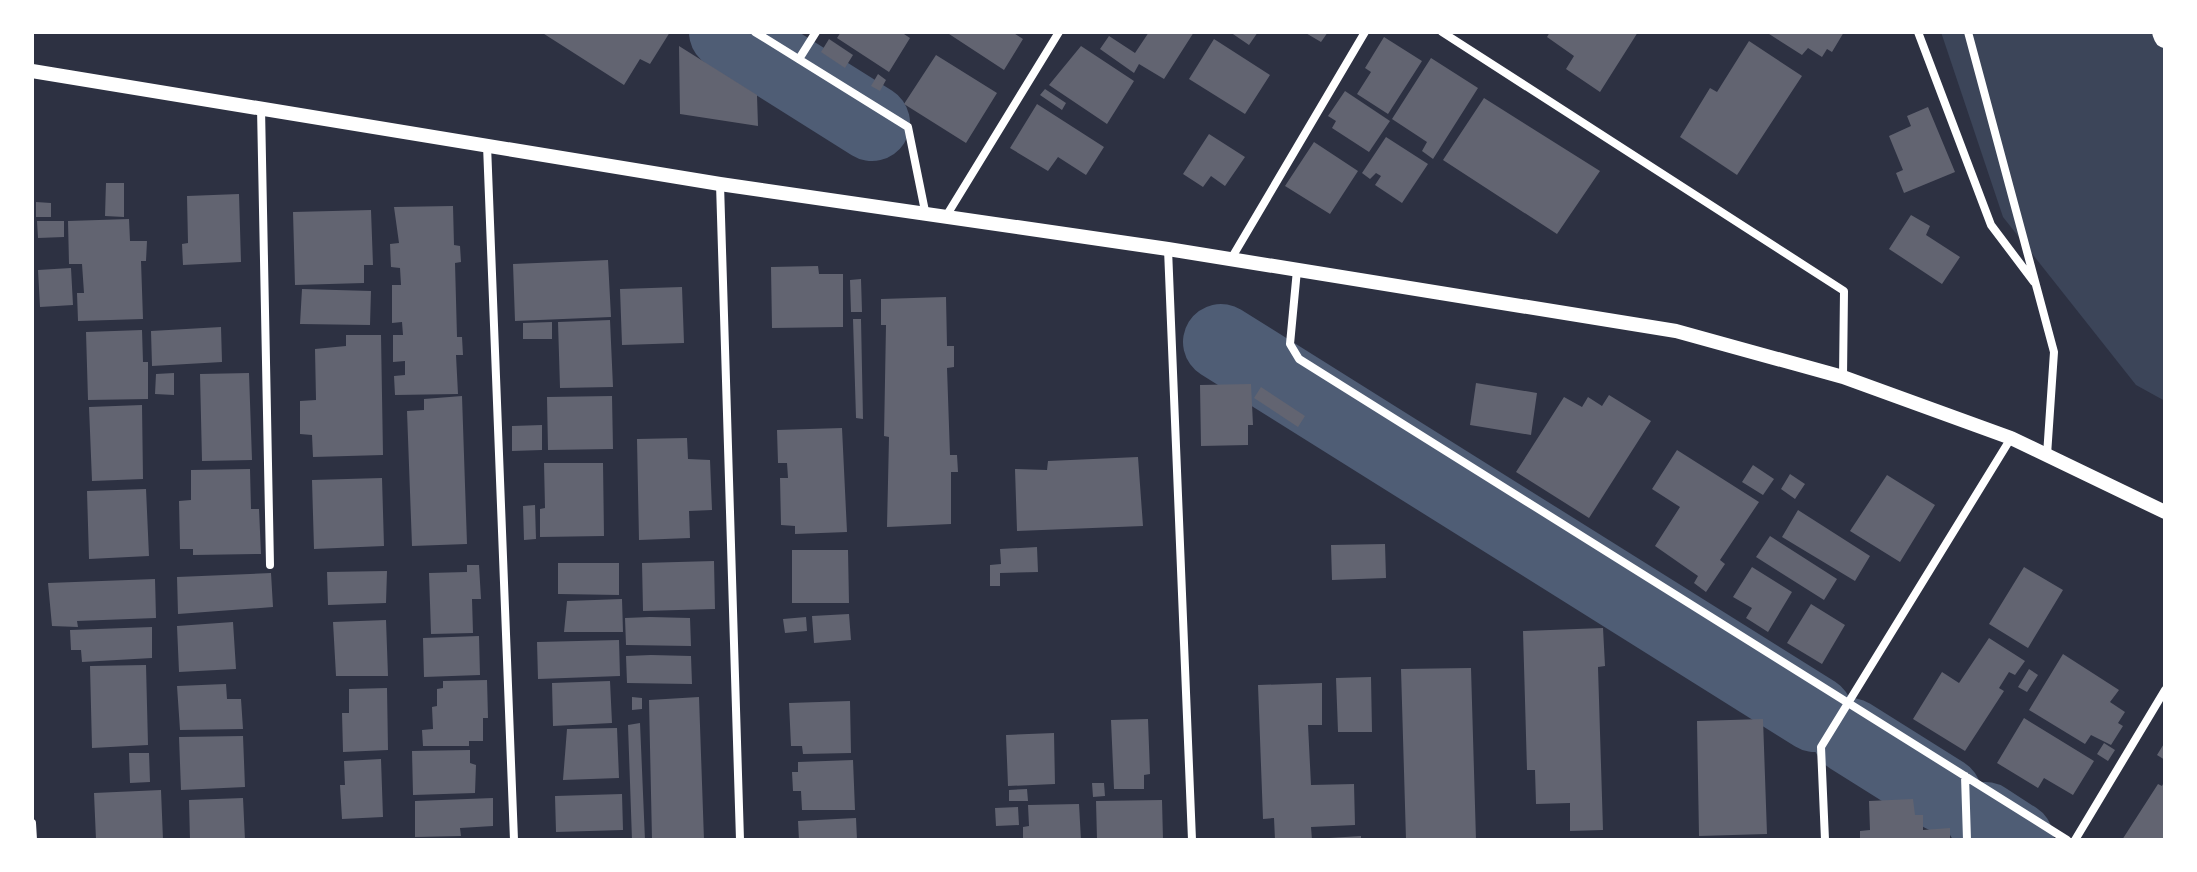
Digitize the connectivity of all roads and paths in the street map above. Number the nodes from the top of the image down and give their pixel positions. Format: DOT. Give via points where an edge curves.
graph roads {
  1 [pos="755,32"];
  2 [pos="816,32"];
  3 [pos="1059,32"];
  4 [pos="1365,32"];
  5 [pos="1442,32"];
  6 [pos="1918,32"];
  7 [pos="1968,32"];
  8 [pos="799,59"];
  9 [pos="32,71"];
  10 [pos="261,108"];
  11 [pos="487,145"];
  12 [pos="720,184"];
  13 [pos="926,216"];
  14 [pos="945,218"];
  15 [pos="1168,249"];
  16 [pos="1231,260"];
  17 [pos="1297,270"];
  18 [pos="2037,286"];
  19 [pos="1843,377"];
  20 [pos="2011,438"];
  21 [pos="2047,455"];
  22 [pos="2165,512"];
  23 [pos="270,565"];
  24 [pos="2165,690"];
  25 [pos="1848,703"];
  26 [pos="1965,776"];
  27 [pos="32,823"];
  28 [pos="33,840"];
  29 [pos="514,840"];
  30 [pos="740,840"];
  31 [pos="1192,840"];
  32 [pos="1825,840"];
  33 [pos="1967,840"];
  34 [pos="2067,840"];
  35 [pos="2075,840"];
  1 -- 8 [label="street"];
  2 -- 8 [label="street"];
  3 -- 14 [label="street"];
  4 -- 16 [label="street"];
  5 -- 19 [label="street" via="1844,291"];
  6 -- 18 [label="street" via="1991,225"];
  7 -- 18 [label="street"];
  8 -- 13 [label="street" via="908,127"];
  9 -- 10 [label="street"];
  10 -- 11 [label="street"];
  10 -- 23 [label="street"];
  11 -- 12 [label="street"];
  11 -- 29 [label="street"];
  12 -- 13 [label="street"];
  12 -- 30 [label="street"];
  13 -- 14 [label="street"];
  14 -- 15 [label="street"];
  15 -- 16 [label="street"];
  15 -- 31 [label="street"];
  16 -- 17 [label="street"];
  17 -- 19 [label="street" via="1676,331"];
  17 -- 25 [label="street" via="1290,344 1299,359"];
  18 -- 21 [label="street" via="2054,352"];
  19 -- 20 [label="street"];
  20 -- 21 [label="street"];
  20 -- 25 [label="street"];
  21 -- 22 [label="street"];
  24 -- 35 [label="street"];
  25 -- 26 [label="street"];
  25 -- 32 [label="street" via="1821,747"];
  26 -- 33 [label="street"];
  26 -- 34 [label="street"];
  27 -- 28 [label="street"];
}
